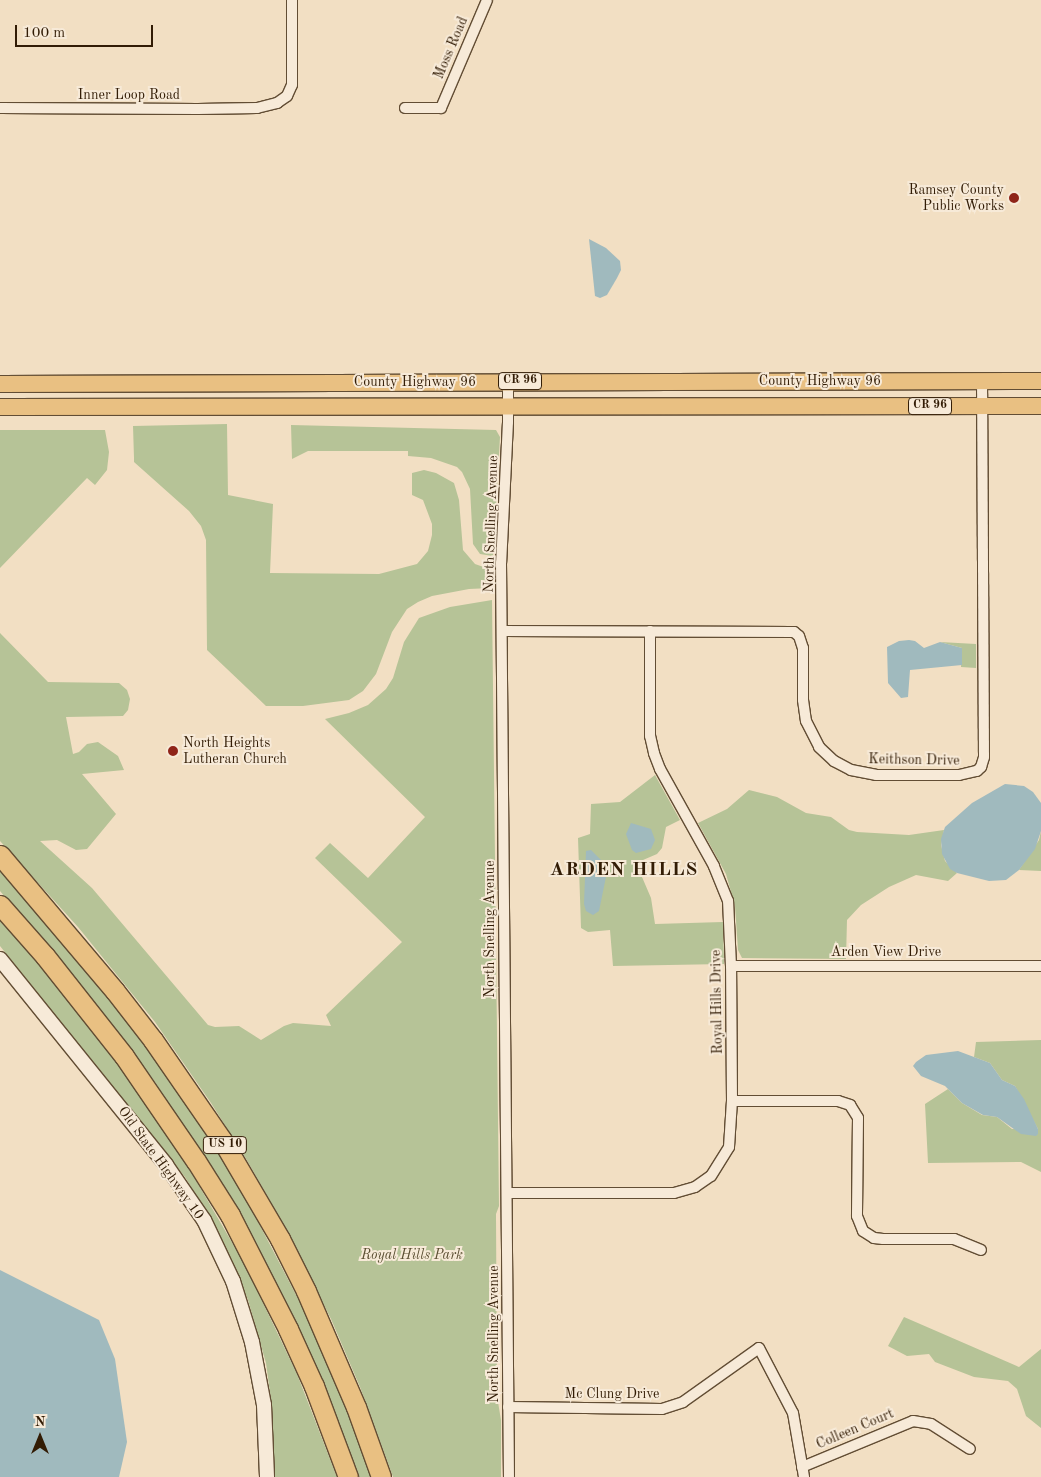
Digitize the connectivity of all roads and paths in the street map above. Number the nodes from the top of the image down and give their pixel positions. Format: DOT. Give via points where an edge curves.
graph roads {
  1 [pos="292,0"];
  2 [pos="487,0"];
  3 [pos="0,108"];
  4 [pos="405,108"];
  5 [pos="508,381"];
  6 [pos="982,381"];
  7 [pos="1041,381"];
  8 [pos="0,384"];
  9 [pos="508,406"];
  10 [pos="982,406"];
  11 [pos="1041,406"];
  12 [pos="0,407"];
  13 [pos="502,631"];
  14 [pos="650,631"];
  15 [pos="0,855"];
  16 [pos="0,905"];
  17 [pos="0,959"];
  18 [pos="731,966"];
  19 [pos="1041,966"];
  20 [pos="732,1100"];
  21 [pos="507,1193"];
  22 [pos="981,1250"];
  23 [pos="508,1407"];
  24 [pos="970,1450"];
  25 [pos="803,1472"];
  26 [pos="267,1477"];
  27 [pos="348,1477"];
  28 [pos="381,1477"];
  29 [pos="509,1477"];
  1 -- 3 [label="street, Inner Loop Road" via="292,85 287,96 277,103 258,108"];
  2 -- 4 [label="street, Moss Road" via="441,108"];
  5 -- 6 [label="main road, County Highway 96 / CR 96"];
  5 -- 8 [label="main road, County Highway 96 / CR 96"];
  5 -- 9 [label="street, North Snelling Avenue"];
  6 -- 7 [label="main road, County Highway 96 / CR 96"];
  6 -- 10 [label="street, Keithson Drive"];
  9 -- 10 [label="main road, County Highway 96 / CR 96"];
  9 -- 12 [label="main road, County Highway 96 / CR 96"];
  9 -- 13 [label="street, North Snelling Avenue" via="501,528"];
  10 -- 11 [label="main road, County Highway 96 / CR 96"];
  10 -- 14 [label="street, Keithson Drive" via="984,757 977,771 959,775 876,775 851,770 834,761 820,747 806,721 804,648 794,632"];
  13 -- 14 [label="street, Keithson Drive"];
  13 -- 21 [label="street, North Snelling Avenue"];
  14 -- 18 [label="street, Royal Hills Drive" via="650,736 654,753 721,880 730,916"];
  15 -- 28 [label="highway, US 10" via="148,1033 222,1140 275,1230 306,1291 356,1407"];
  16 -- 27 [label="highway, US 10" via="46,956 124,1056 225,1207 314,1386"];
  17 -- 26 [label="street, Old State Highway 10" via="185,1191 204,1220 244,1312 260,1376"];
  18 -- 19 [label="street, Arden View Drive"];
  18 -- 20 [label="street, Royal Hills Drive"];
  20 -- 21 [label="street, Royal Hills Drive" via="729,1147 711,1176 695,1186 663,1193"];
  20 -- 22 [label="street" via="838,1101 850,1105 858,1118 857,1216 863,1230 874,1238 883,1239 954,1239"];
  21 -- 23 [label="street, North Snelling Avenue"];
  23 -- 25 [label="street, Mc Clung Drive" via="672,1406 683,1402 758,1348 793,1414"];
  23 -- 29 [label="street, North Snelling Avenue"];
  24 -- 25 [label="street, Colleen Court" via="931,1424 913,1420"];
}
